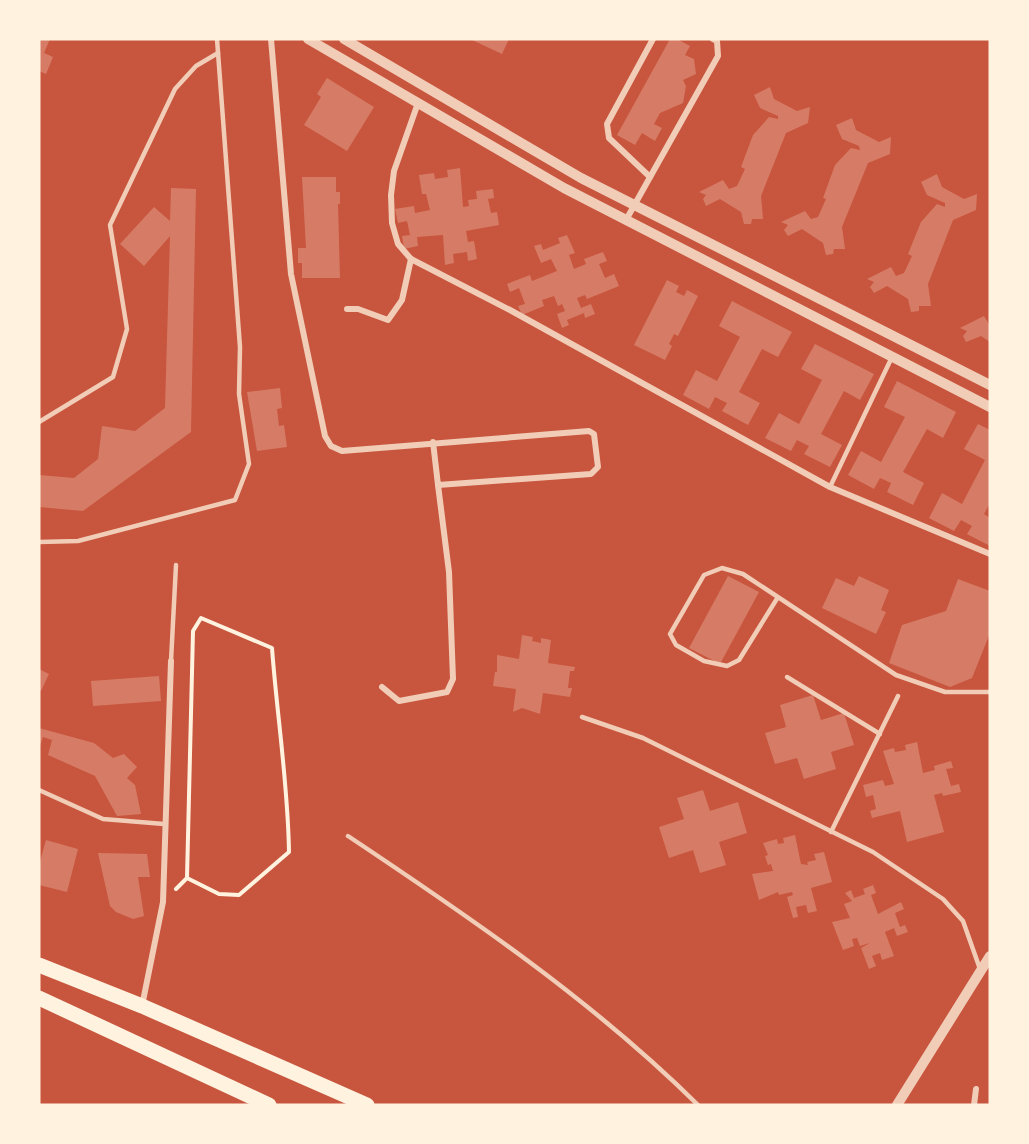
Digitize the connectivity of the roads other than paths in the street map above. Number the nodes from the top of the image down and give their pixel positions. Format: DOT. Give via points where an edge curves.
graph roads {
  1 [pos="217,39"];
  2 [pos="271,39"];
  3 [pos="308,39"];
  4 [pos="653,39"];
  5 [pos="713,39"];
  6 [pos="347,41"];
  7 [pos="218,53"];
  8 [pos="340,58"];
  9 [pos="400,72"];
  10 [pos="391,87"];
  11 [pos="418,103"];
  12 [pos="472,114"];
  13 [pos="463,130"];
  14 [pos="550,160"];
  15 [pos="542,176"];
  16 [pos="650,177"];
  17 [pos="634,205"];
  18 [pos="626,220"];
  19 [pos="411,259"];
  20 [pos="823,301"];
  21 [pos="347,309"];
  22 [pos="814,316"];
  23 [pos="892,356"];
  24 [pos="990,386"];
  25 [pos="990,392"];
  26 [pos="987,405"];
  27 [pos="39,422"];
  28 [pos="433,442"];
  29 [pos="438,485"];
  30 [pos="830,487"];
  31 [pos="39,542"];
  32 [pos="990,554"];
  33 [pos="176,565"];
  34 [pos="777,597"];
  35 [pos="171,661"];
  36 [pos="787,677"];
  37 [pos="382,687"];
  38 [pos="990,692"];
  39 [pos="898,696"];
  40 [pos="582,717"];
  41 [pos="880,734"];
  42 [pos="39,790"];
  43 [pos="164,824"];
  44 [pos="831,832"];
  45 [pos="348,836"];
  46 [pos="990,956"];
  47 [pos="39,965"];
  48 [pos="981,971"];
  49 [pos="39,998"];
  50 [pos="142,1006"];
  51 [pos="976,1089"];
  52 [pos="269,1105"];
  53 [pos="367,1105"];
  54 [pos="698,1105"];
  55 [pos="897,1105"];
  56 [pos="974,1105"];
  1 -- 7 [label="lane"];
  2 -- 28 [label="street" via="291,274 325,436 331,446 342,452"];
  3 -- 8 [label="street"];
  4 -- 16 [label="street" via="607,124 609,138"];
  5 -- 16 [label="street" via="717,41 718,56"];
  6 -- 8 [label="street"];
  6 -- 9 [label="street"];
  7 -- 27 [label="lane" via="195,66 174,88 111,225 127,329 113,377"];
  7 -- 31 [label="lane" via="240,347 239,394 249,465 236,500 78,541"];
  8 -- 10 [label="street"];
  9 -- 10 [label="street"];
  9 -- 12 [label="street"];
  10 -- 11 [label="street"];
  11 -- 13 [label="street"];
  11 -- 19 [label="street" via="394,171 391,195 398,244"];
  12 -- 13 [label="street"];
  12 -- 14 [label="street"];
  13 -- 15 [label="street"];
  14 -- 15 [label="street"];
  14 -- 17 [label="street"];
  15 -- 18 [label="street"];
  16 -- 17 [label="street"];
  17 -- 18 [label="street"];
  17 -- 20 [label="street"];
  18 -- 22 [label="street"];
  19 -- 21 [label="street" via="402,300 388,320"];
  19 -- 30 [label="street"];
  20 -- 22 [label="street"];
  20 -- 24 [label="street"];
  22 -- 23 [label="street"];
  23 -- 26 [label="street"];
  23 -- 30 [label="lane"];
  25 -- 26 [label="street"];
  28 -- 29 [label="street"];
  28 -- 29 [label="street" via="589,431 596,441 597,467 591,474"];
  29 -- 37 [label="street" via="449,572 453,679 447,692 409,701 399,701"];
  30 -- 32 [label="street"];
  33 -- 35 [label="lane"];
  34 -- 34 [label="lane" via="739,660 727,666 704,661 676,645 670,634 704,575 722,568 743,574"];
  34 -- 38 [label="lane" via="896,675 945,692"];
  35 -- 43 [label="street"];
  36 -- 41 [label="lane"];
  39 -- 41 [label="lane"];
  40 -- 44 [label="lane" via="643,738"];
  41 -- 44 [label="lane"];
  42 -- 43 [label="lane" via="103,819"];
  43 -- 50 [label="street" via="163,902"];
  44 -- 48 [label="lane" via="873,852 943,899 963,921"];
  45 -- 54 [label="lane" via="585,1003"];
  46 -- 48 [label="street"];
  47 -- 50 [label="main road"];
  48 -- 55 [label="street"];
  49 -- 52 [label="main road"];
  50 -- 53 [label="main road"];
  51 -- 56 [label="street"];
}
